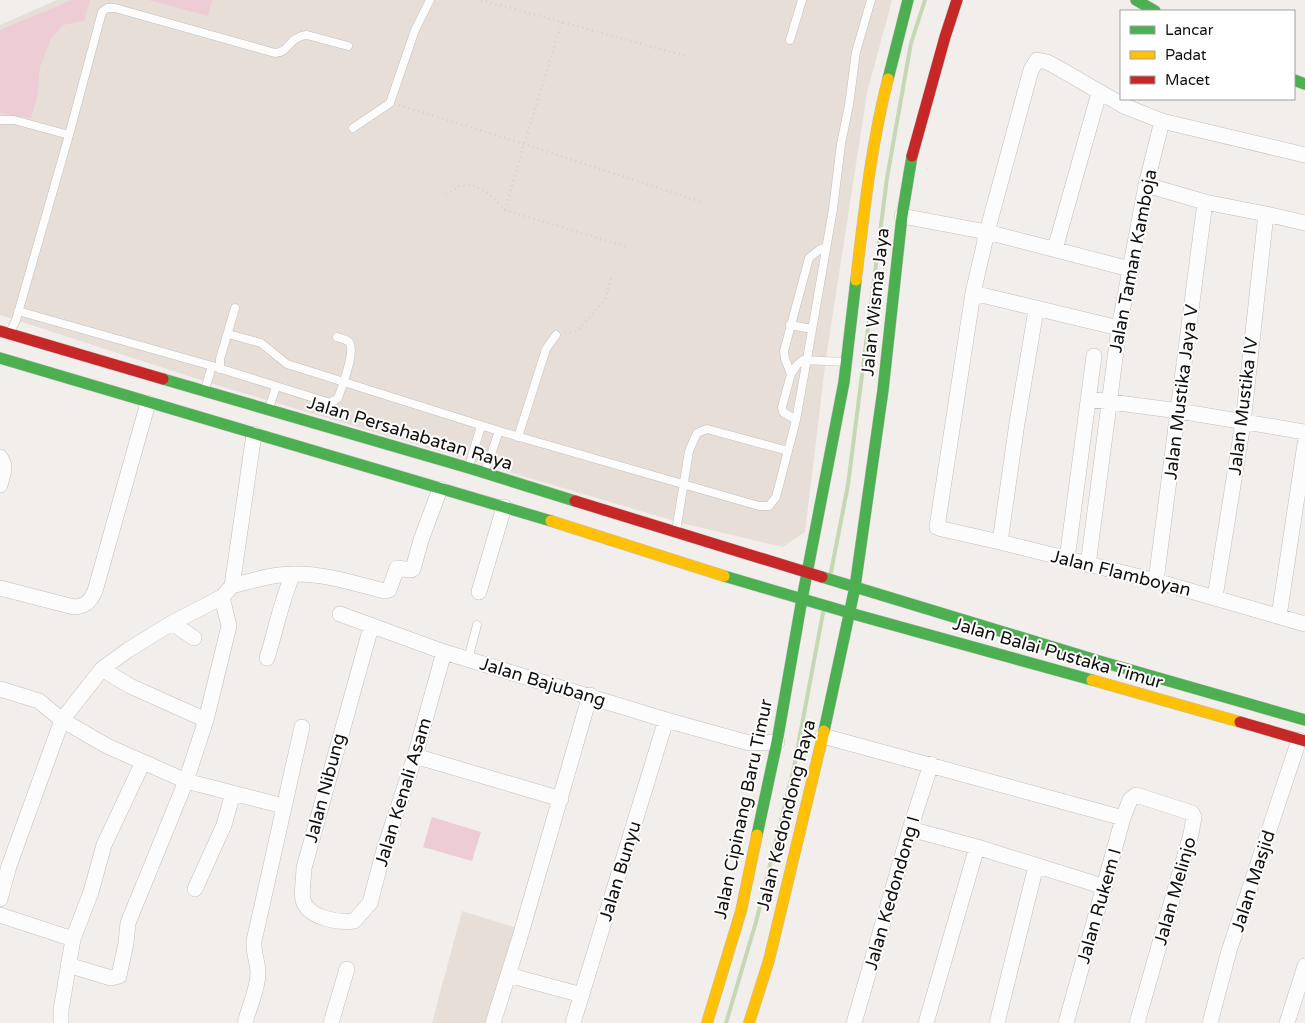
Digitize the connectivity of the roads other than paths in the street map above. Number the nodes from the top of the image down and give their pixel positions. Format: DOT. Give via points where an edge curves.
graph roads {
  1 [pos="430,0"];
  2 [pos="802,0"];
  3 [pos="871,0"];
  4 [pos="908,0"];
  5 [pos="957,0"];
  6 [pos="1136,0"];
  7 [pos="1153,10"];
  8 [pos="790,40"];
  9 [pos="348,46"];
  10 [pos="1099,93"];
  11 [pos="0,120"];
  12 [pos="1162,121"];
  13 [pos="353,128"];
  14 [pos="69,136"];
  15 [pos="1305,155"];
  16 [pos="1146,185"];
  17 [pos="1206,202"];
  18 [pos="1266,214"];
  19 [pos="902,216"];
  20 [pos="1305,223"];
  21 [pos="987,232"];
  22 [pos="826,247"];
  23 [pos="1055,249"];
  24 [pos="1130,269"];
  25 [pos="973,294"];
  26 [pos="235,308"];
  27 [pos="1036,310"];
  28 [pos="18,311"];
  29 [pos="790,325"];
  30 [pos="1119,328"];
  31 [pos="812,329"];
  32 [pos="5,332"];
  33 [pos="228,334"];
  34 [pos="556,335"];
  35 [pos="337,337"];
  36 [pos="1094,356"];
  37 [pos="0,358"];
  38 [pos="807,359"];
  39 [pos="847,362"];
  40 [pos="216,368"];
  41 [pos="791,374"];
  42 [pos="343,382"];
  43 [pos="276,387"];
  44 [pos="204,391"];
  45 [pos="1088,399"];
  46 [pos="1109,402"];
  47 [pos="148,403"];
  48 [pos="268,409"];
  49 [pos="1179,411"];
  50 [pos="796,420"];
  51 [pos="1243,422"];
  52 [pos="481,426"];
  53 [pos="499,431"];
  54 [pos="1305,432"];
  55 [pos="254,434"];
  56 [pos="518,436"];
  57 [pos="1305,444"];
  58 [pos="788,451"];
  59 [pos="0,457"];
  60 [pos="469,468"];
  61 [pos="485,473"];
  62 [pos="0,484"];
  63 [pos="683,485"];
  64 [pos="440,489"];
  65 [pos="504,508"];
  66 [pos="676,533"];
  67 [pos="647,538"];
  68 [pos="1000,542"];
  69 [pos="1067,559"];
  70 [pos="1088,565"];
  71 [pos="292,574"];
  72 [pos="811,574"];
  73 [pos="1156,581"];
  74 [pos="851,586"];
  75 [pos="0,588"];
  76 [pos="227,592"];
  77 [pos="479,592"];
  78 [pos="1215,597"];
  79 [pos="802,599"];
  80 [pos="845,612"];
  81 [pos="340,614"];
  82 [pos="1279,616"];
  83 [pos="172,622"];
  84 [pos="1305,624"];
  85 [pos="477,625"];
  86 [pos="371,627"];
  87 [pos="194,638"];
  88 [pos="444,652"];
  89 [pos="267,658"];
  90 [pos="468,659"];
  91 [pos="102,669"];
  92 [pos="0,688"];
  93 [pos="590,695"];
  94 [pos="62,720"];
  95 [pos="206,720"];
  96 [pos="666,720"];
  97 [pos="1305,720"];
  98 [pos="302,727"];
  99 [pos="823,736"];
  100 [pos="777,742"];
  101 [pos="749,743"];
  102 [pos="1301,747"];
  103 [pos="416,756"];
  104 [pos="143,762"];
  105 [pos="773,762"];
  106 [pos="931,764"];
  107 [pos="186,781"];
  108 [pos="233,793"];
  109 [pos="1140,795"];
  110 [pos="561,799"];
  111 [pos="283,806"];
  112 [pos="1123,818"];
  113 [pos="910,829"];
  114 [pos="977,847"];
  115 [pos="1036,866"];
  116 [pos="1104,887"];
  117 [pos="195,889"];
  118 [pos="0,899"];
  119 [pos="0,915"];
  120 [pos="347,922"];
  121 [pos="73,939"];
  122 [pos="68,965"];
  123 [pos="1305,966"];
  124 [pos="347,968"];
  125 [pos="508,975"];
  126 [pos="582,995"];
  127 [pos="61,1023"];
  128 [pos="245,1023"];
  129 [pos="331,1023"];
  130 [pos="493,1023"];
  131 [pos="573,1023"];
  132 [pos="708,1023"];
  133 [pos="749,1023"];
  134 [pos="854,1023"];
  135 [pos="926,1023"];
  136 [pos="997,1023"];
  137 [pos="1066,1023"];
  138 [pos="1138,1023"];
  139 [pos="1210,1023"];
  140 [pos="1288,1023"];
  1 -- 13 [label="lane" via="415,30 390,103"];
  2 -- 8 [label="lane"];
  3 -- 22 [label="lane" via="856,52"];
  4 -- 39 [label="street, Jalan Wisma Jaya" via="877,122"];
  5 -- 19 [label="street, Jalan Wisma Jaya" via="910,165"];
  6 -- 7 [label="street"];
  9 -- 14 [label="lane" via="307,35 292,40 284,51 275,53 107,8 102,12"];
  10 -- 12 [label="street"];
  10 -- 21 [label="street" via="1047,62 1037,60"];
  10 -- 23 [label="street"];
  11 -- 14 [label="lane" via="14,120"];
  12 -- 15 [label="street"];
  12 -- 16 [label="street, Jalan Taman Kamboja"];
  14 -- 28 [label="lane"];
  16 -- 17 [label="street"];
  16 -- 24 [label="street, Jalan Taman Kamboja"];
  17 -- 18 [label="street"];
  17 -- 49 [label="street, Jalan Mustika Jaya V"];
  18 -- 20 [label="street"];
  18 -- 51 [label="street, Jalan Mustika IV"];
  19 -- 21 [label="street"];
  19 -- 74 [label="street, Jalan Wisma Jaya" via="884,390"];
  21 -- 23 [label="street"];
  21 -- 25 [label="street"];
  22 -- 29 [label="lane" via="810,258"];
  22 -- 31 [label="lane"];
  23 -- 24 [label="street"];
  24 -- 30 [label="street, Jalan Taman Kamboja"];
  25 -- 27 [label="street"];
  25 -- 68 [label="street, Jalan Flamboyan" via="937,527"];
  26 -- 33 [label="lane"];
  27 -- 30 [label="street"];
  27 -- 68 [label="street"];
  28 -- 32 [label="lane" via="16,320"];
  28 -- 40 [label="lane"];
  29 -- 31 [label="lane"];
  29 -- 41 [label="lane" via="784,359"];
  30 -- 46 [label="street, Jalan Taman Kamboja"];
  31 -- 38 [label="lane"];
  32 -- 44 [label="street, Jalan Persahabatan Raya"];
  33 -- 40 [label="lane"];
  33 -- 42 [label="lane" via="261,343 288,364"];
  34 -- 56 [label="lane" via="546,349"];
  35 -- 42 [label="lane" via="347,340 352,349"];
  36 -- 45 [label="street"];
  37 -- 47 [label="street, Jalan Persahabatan Raya"];
  38 -- 39 [label="lane"];
  38 -- 41 [label="lane"];
  38 -- 50 [label="lane"];
  39 -- 72 [label="street, Jalan Wisma Jaya"];
  40 -- 43 [label="lane"];
  40 -- 44 [label="lane"];
  41 -- 50 [label="lane" via="782,407"];
  42 -- 43 [label="lane" via="338,398 330,403"];
  42 -- 52 [label="lane"];
  43 -- 48 [label="lane"];
  44 -- 48 [label="street, Jalan Persahabatan Raya"];
  45 -- 46 [label="street"];
  45 -- 69 [label="street"];
  46 -- 49 [label="street"];
  46 -- 70 [label="street, Jalan Taman Kamboja"];
  47 -- 55 [label="street, Jalan Persahabatan Raya"];
  47 -- 75 [label="street" via="90,602 74,607"];
  48 -- 60 [label="street, Jalan Persahabatan Raya"];
  49 -- 51 [label="street"];
  49 -- 73 [label="street, Jalan Mustika Jaya V"];
  50 -- 58 [label="lane"];
  51 -- 54 [label="street"];
  51 -- 78 [label="street, Jalan Mustika IV"];
  52 -- 53 [label="lane"];
  52 -- 60 [label="lane"];
  53 -- 56 [label="lane"];
  53 -- 61 [label="lane"];
  55 -- 64 [label="street, Jalan Persahabatan Raya"];
  55 -- 76 [label="street"];
  56 -- 63 [label="lane"];
  57 -- 82 [label="street"];
  58 -- 63 [label="lane" via="776,497 769,506"];
  58 -- 63 [label="lane" via="702,430 697,433 689,451"];
  59 -- 62 [label="street" via="5,470"];
  60 -- 61 [label="street, Jalan Persahabatan Raya"];
  61 -- 67 [label="street, Jalan Persahabatan Raya"];
  63 -- 66 [label="lane"];
  64 -- 65 [label="street, Jalan Persahabatan Raya"];
  64 -- 71 [label="street" via="413,569 397,568 389,590"];
  65 -- 67 [label="street, Jalan Persahabatan Raya" via="591,533"];
  65 -- 77 [label="street"];
  66 -- 67 [label="street, Jalan Persahabatan Raya"];
  66 -- 72 [label="street, Jalan Persahabatan Raya"];
  67 -- 79 [label="street, Jalan Persahabatan Raya"];
  68 -- 69 [label="street, Jalan Flamboyan"];
  69 -- 70 [label="street, Jalan Flamboyan"];
  70 -- 73 [label="street, Jalan Flamboyan"];
  71 -- 76 [label="street" via="267,577"];
  71 -- 89 [label="street"];
  72 -- 74 [label="street, Jalan Balai Pustaka Timur"];
  72 -- 79 [label="street, Jalan Wisma Jaya"];
  73 -- 78 [label="street, Jalan Flamboyan"];
  74 -- 80 [label="street, Jalan Wisma Jaya"];
  74 -- 97 [label="street, Jalan Balai Pustaka Timur"];
  76 -- 83 [label="street"];
  76 -- 95 [label="street" via="229,626"];
  78 -- 82 [label="street, Jalan Flamboyan"];
  79 -- 80 [label="street, Jalan Balai Pustaka Timur"];
  79 -- 100 [label="street, Jalan Cipinang Baru Timur"];
  80 -- 99 [label="street, Jalan Kedondong Raya"];
  80 -- 102 [label="street, Jalan Balai Pustaka Timur"];
  81 -- 86 [label="street, Jalan Bajubang"];
  82 -- 84 [label="street, Jalan Flamboyan"];
  83 -- 87 [label="street"];
  83 -- 91 [label="street"];
  85 -- 90 [label="lane"];
  86 -- 88 [label="street, Jalan Bajubang"];
  86 -- 120 [label="street, Jalan Nibung" via="304,868 303,900 312,913"];
  88 -- 90 [label="street, Jalan Bajubang"];
  88 -- 103 [label="street, Jalan Kenali Asam"];
  90 -- 93 [label="street, Jalan Bajubang"];
  91 -- 94 [label="street"];
  91 -- 95 [label="street" via="130,686"];
  92 -- 94 [label="street" via="39,701"];
  93 -- 96 [label="street, Jalan Bajubang"];
  93 -- 110 [label="street"];
  94 -- 104 [label="street"];
  94 -- 118 [label="street"];
  95 -- 107 [label="street"];
  96 -- 101 [label="street, Jalan Bajubang"];
  96 -- 126 [label="street, Jalan Bunyu"];
  98 -- 111 [label="street"];
  99 -- 106 [label="street"];
  99 -- 133 [label="street, Jalan Kedondong Raya" via="769,960"];
  100 -- 101 [label="street, Jalan Bajubang"];
  100 -- 105 [label="street, Jalan Cipinang Baru Timur"];
  101 -- 105 [label="street, Jalan Bajubang"];
  102 -- 139 [label="street, Jalan Masjid" via="1229,951"];
  103 -- 110 [label="street"];
  103 -- 120 [label="street, Jalan Kenali Asam" via="370,903 354,921"];
  104 -- 107 [label="street"];
  104 -- 121 [label="street" via="104,845"];
  105 -- 132 [label="street, Jalan Cipinang Baru Timur" via="741,911"];
  106 -- 112 [label="street"];
  106 -- 113 [label="street, Jalan Kedondong I"];
  107 -- 108 [label="street"];
  107 -- 122 [label="street" via="128,923 118,976 111,978"];
  108 -- 111 [label="street"];
  108 -- 117 [label="street" via="224,825"];
  109 -- 112 [label="street, Jalan Rukem I" via="1130,800"];
  109 -- 138 [label="street, Jalan Melinjo" via="1192,813 1194,817"];
  110 -- 125 [label="street"];
  111 -- 128 [label="street" via="254,941 258,980"];
  112 -- 116 [label="street, Jalan Rukem I"];
  113 -- 114 [label="street"];
  113 -- 134 [label="street, Jalan Kedondong I"];
  114 -- 115 [label="street"];
  114 -- 135 [label="street"];
  115 -- 116 [label="street"];
  115 -- 136 [label="street"];
  116 -- 137 [label="street, Jalan Rukem I"];
  119 -- 121 [label="street"];
  121 -- 122 [label="street"];
  122 -- 127 [label="street"];
  123 -- 140 [label="street"];
  124 -- 129 [label="street"];
  125 -- 126 [label="street"];
  125 -- 130 [label="street"];
  126 -- 131 [label="street, Jalan Bunyu"];
}
